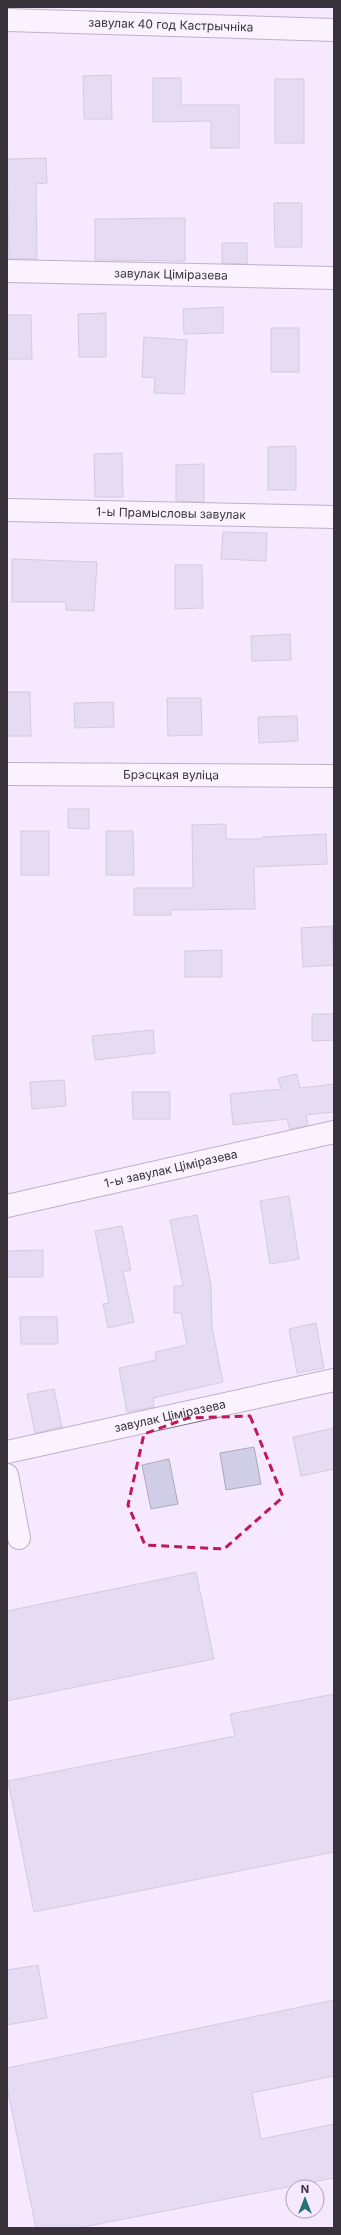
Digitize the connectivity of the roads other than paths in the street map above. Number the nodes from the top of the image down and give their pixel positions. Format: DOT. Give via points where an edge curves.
graph roads {
  1 [pos="7,20"];
  2 [pos="334,30"];
  3 [pos="7,270"];
  4 [pos="334,278"];
  5 [pos="7,510"];
  6 [pos="334,516"];
  7 [pos="7,774"];
  8 [pos="334,776"];
  9 [pos="334,1132"];
  10 [pos="7,1206"];
  11 [pos="334,1380"];
  12 [pos="7,1452"];
  13 [pos="7,1476"];
  14 [pos="19,1538"];
  1 -- 2 [label="street, завулак 40 год Кастрычніка"];
  3 -- 4 [label="street, завулак Ціміразева"];
  5 -- 6 [label="street, 1-ы Прамысловы завулак"];
  7 -- 8 [label="street, Брэсцкая вуліца"];
  9 -- 10 [label="street, 1-ы завулак Ціміразева"];
  11 -- 12 [label="street, завулак Ціміразева"];
  13 -- 14 [label="street"];
}
